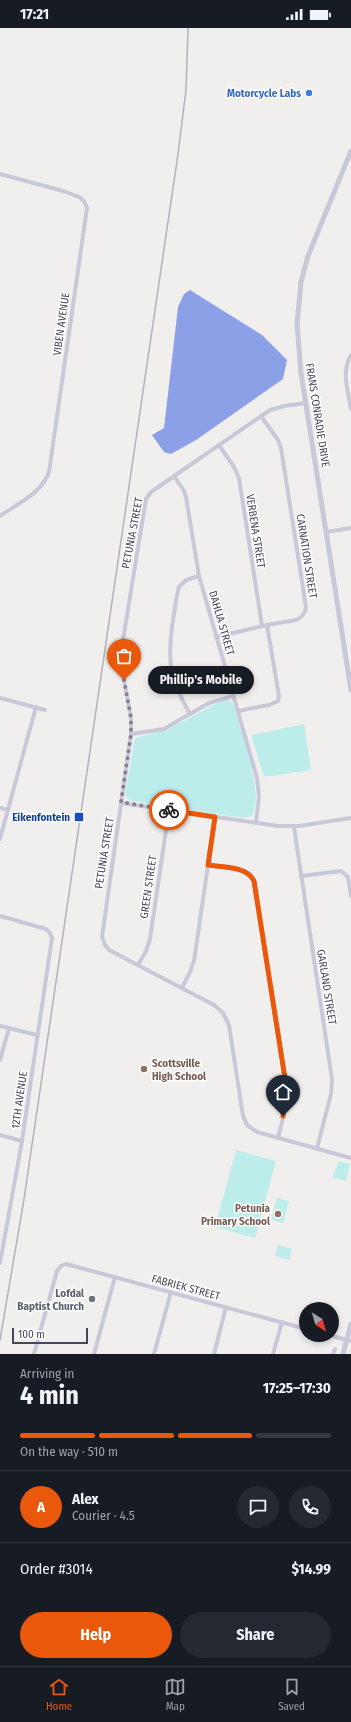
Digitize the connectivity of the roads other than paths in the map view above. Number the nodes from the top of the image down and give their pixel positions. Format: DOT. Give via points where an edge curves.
graph roads {
  1 [pos="351,150"];
  2 [pos="0,174"];
  3 [pos="351,354"];
  4 [pos="349,361"];
  5 [pos="306,403"];
  6 [pos="351,409"];
  7 [pos="262,416"];
  8 [pos="219,445"];
  9 [pos="174,476"];
  10 [pos="0,516"];
  11 [pos="351,528"];
  12 [pos="326,532"];
  13 [pos="199,576"];
  14 [pos="267,625"];
  15 [pos="262,626"];
  16 [pos="216,637"];
  17 [pos="351,690"];
  18 [pos="233,696"];
  19 [pos="0,698"];
  20 [pos="36,707"];
  21 [pos="45,710"];
  22 [pos="238,711"];
  23 [pos="190,714"];
  24 [pos="131,734"];
  25 [pos="121,802"];
  26 [pos="0,808"];
  27 [pos="8,810"];
  28 [pos="169,810"];
  29 [pos="215,817"];
  30 [pos="351,818"];
  31 [pos="256,823"];
  32 [pos="294,827"];
  33 [pos="0,839"];
  34 [pos="208,865"];
  35 [pos="301,876"];
  36 [pos="351,896"];
  37 [pos="0,916"];
  38 [pos="138,965"];
  39 [pos="182,988"];
  40 [pos="0,1026"];
  41 [pos="9,1028"];
  42 [pos="37,1036"];
  43 [pos="0,1060"];
  44 [pos="0,1135"];
  45 [pos="278,1138"];
  46 [pos="22,1141"];
  47 [pos="317,1148"];
  48 [pos="351,1158"];
  49 [pos="0,1263"];
  50 [pos="115,1277"];
  51 [pos="171,1292"];
  52 [pos="226,1307"];
  53 [pos="282,1322"];
  54 [pos="351,1324"];
  55 [pos="299,1327"];
  56 [pos="339,1338"];
  57 [pos="349,1340"];
  58 [pos="34,1354"];
  59 [pos="94,1354"];
  60 [pos="154,1354"];
  61 [pos="214,1354"];
  62 [pos="273,1354"];
  63 [pos="343,1354"];
  1 -- 5 [label="street, FRANS CONRADIE DRIVE" via="308,256 301,282 298,342"];
  2 -- 10 [label="street, VIBEN AVENUE" via="79,197 87,208 49,472 39,489"];
  3 -- 4 [label="street"];
  4 -- 6 [label="street" via="346,372"];
  5 -- 7 [label="street, PETUNIA STREET" via="275,408"];
  5 -- 12 [label="street, FRANS CONRADIE DRIVE"];
  7 -- 8 [label="street, PETUNIA STREET"];
  7 -- 14 [label="street, CARNATION STREET" via="281,448 306,607 300,618"];
  8 -- 9 [label="street, PETUNIA STREET"];
  8 -- 15 [label="street, VERBENA STREET" via="239,478"];
  9 -- 13 [label="street, DAHLIA STREET" via="186,497"];
  9 -- 24 [label="street, PETUNIA STREET" via="151,492 144,509 121,652"];
  11 -- 12 [label="street"];
  12 -- 17 [label="street, FRANS CONRADIE DRIVE"];
  13 -- 16 [label="street, DAHLIA STREET"];
  13 -- 23 [label="street" via="186,580 179,587 170,642 175,686"];
  14 -- 15 [label="street, CARNATION STREET"];
  14 -- 22 [label="street" via="278,701"];
  15 -- 16 [label="street, CARNATION STREET"];
  16 -- 18 [label="street, DAHLIA STREET"];
  18 -- 22 [label="street, DAHLIA STREET"];
  18 -- 23 [label="street" via="209,703"];
  19 -- 20 [label="street"];
  20 -- 21 [label="street"];
  20 -- 27 [label="street"];
  22 -- 31 [label="street, DAHLIA STREET" via="259,788"];
  23 -- 24 [label="street" via="164,729"];
  24 -- 25 [label="street, PETUNIA STREET"];
  25 -- 28 [label="street"];
  25 -- 38 [label="street, PETUNIA STREET" via="102,937 109,950"];
  26 -- 27 [label="street"];
  27 -- 33 [label="street"];
  28 -- 29 [label="street"];
  28 -- 38 [label="street, GREEN STREET" via="150,939"];
  29 -- 31 [label="street"];
  29 -- 34 [label="street"];
  30 -- 32 [label="street"];
  31 -- 32 [label="street"];
  32 -- 35 [label="street, GARLAND STREET"];
  34 -- 39 [label="street" via="194,960"];
  34 -- 45 [label="street" via="245,871 252,876 255,884 287,1091"];
  35 -- 36 [label="street" via="341,871 348,877"];
  35 -- 47 [label="street, GARLAND STREET" via="332,1079 331,1094"];
  37 -- 42 [label="street, 12TH AVENUE" via="46,929 52,938"];
  38 -- 39 [label="street, PETUNIA STREET"];
  39 -- 45 [label="street, PETUNIA STREET" via="214,1005 226,1018 244,1119 254,1130"];
  40 -- 41 [label="street"];
  41 -- 42 [label="street"];
  41 -- 43 [label="street"];
  42 -- 46 [label="street, 12TH AVENUE"];
  44 -- 46 [label="street"];
  45 -- 47 [label="street, PETUNIA STREET"];
  46 -- 49 [label="street, 12TH AVENUE"];
  47 -- 48 [label="street, PETUNIA STREET"];
  50 -- 51 [label="street, FABRIEK STREET"];
  50 -- 58 [label="street, FABRIEK STREET" via="69,1264 61,1266 57,1271"];
  50 -- 59 [label="street"];
  51 -- 52 [label="street, FABRIEK STREET"];
  51 -- 60 [label="street"];
  52 -- 53 [label="street, FABRIEK STREET"];
  52 -- 61 [label="street"];
  53 -- 55 [label="street, FABRIEK STREET"];
  53 -- 62 [label="street"];
  54 -- 57 [label="street"];
  56 -- 57 [label="street"];
  57 -- 63 [label="street"];
}
